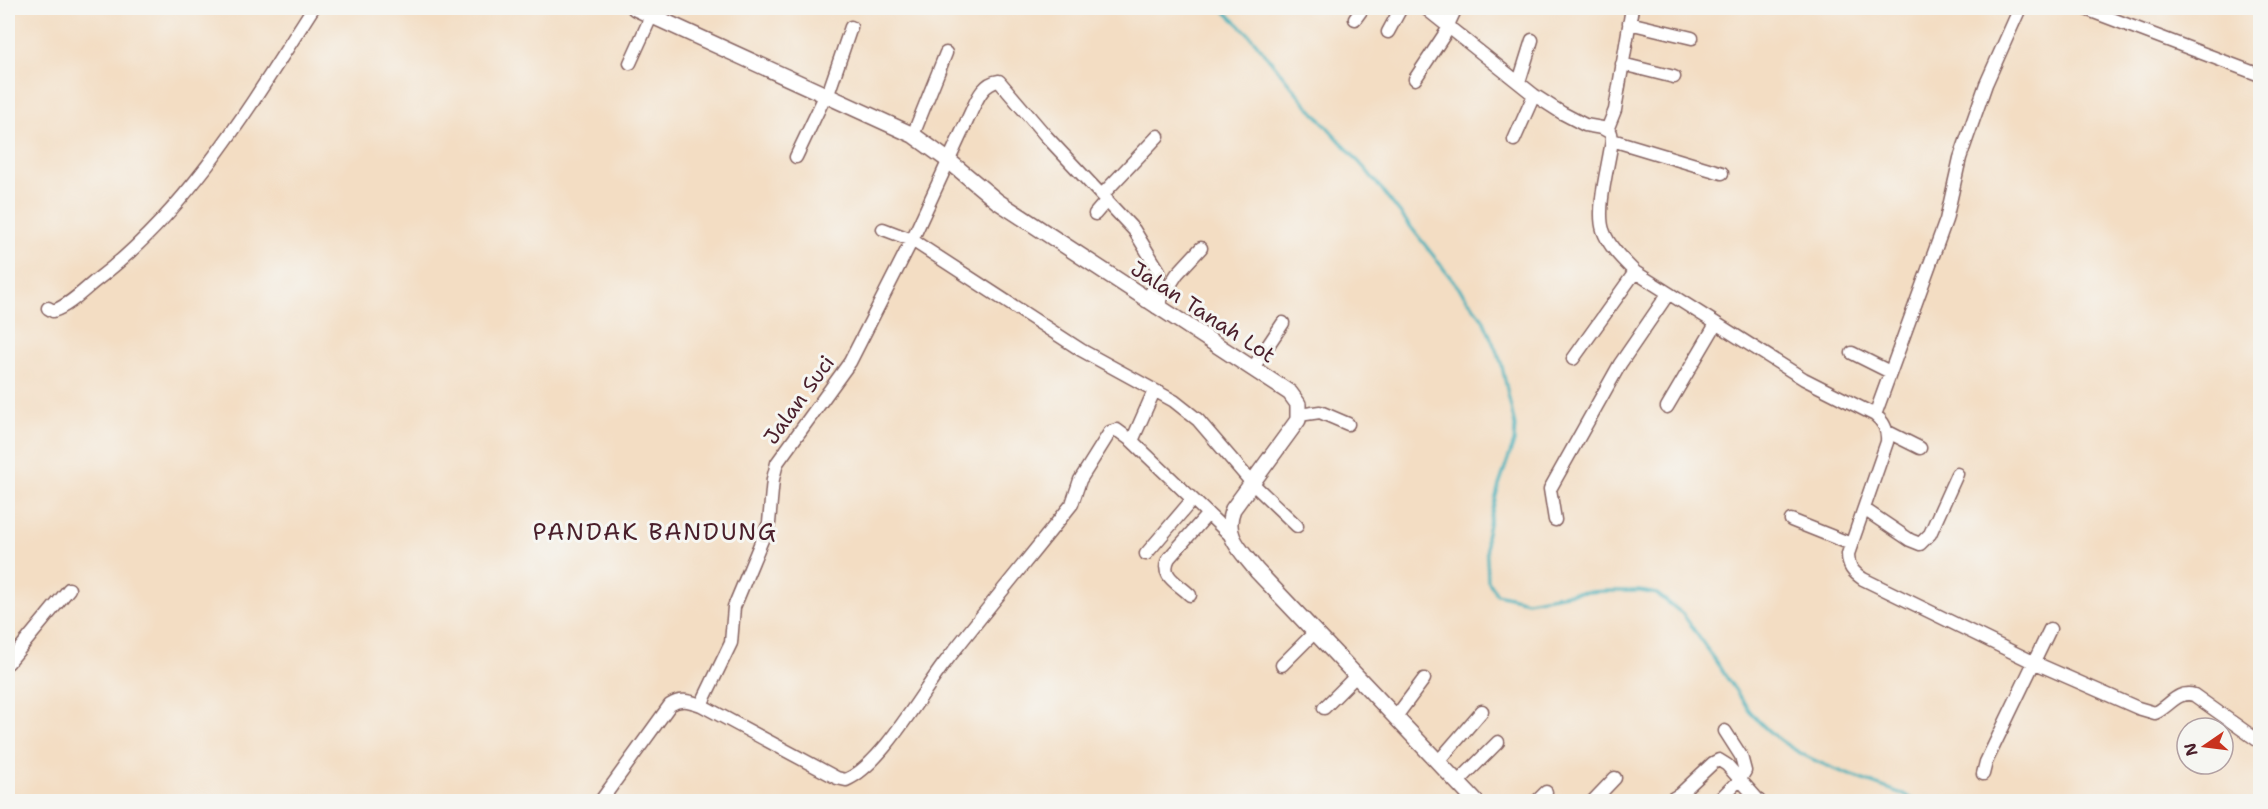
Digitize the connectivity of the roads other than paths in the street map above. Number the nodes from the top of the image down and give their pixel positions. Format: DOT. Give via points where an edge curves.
graph roads {
  1 [pos="635,8"];
  2 [pos="1363,8"];
  3 [pos="1401,8"];
  4 [pos="1425,8"];
  5 [pos="1456,8"];
  6 [pos="1632,8"];
  7 [pos="2020,8"];
  8 [pos="2083,8"];
  9 [pos="310,9"];
  10 [pos="653,12"];
  11 [pos="1355,19"];
  12 [pos="1629,23"];
  13 [pos="1449,25"];
  14 [pos="851,27"];
  15 [pos="1388,32"];
  16 [pos="1692,38"];
  17 [pos="1532,40"];
  18 [pos="946,53"];
  19 [pos="630,63"];
  20 [pos="1622,64"];
  21 [pos="2260,75"];
  22 [pos="1674,77"];
  23 [pos="1415,79"];
  24 [pos="1519,82"];
  25 [pos="1534,95"];
  26 [pos="826,96"];
  27 [pos="913,135"];
  28 [pos="1610,135"];
  29 [pos="1158,136"];
  30 [pos="1514,140"];
  31 [pos="796,157"];
  32 [pos="949,161"];
  33 [pos="1722,173"];
  34 [pos="1104,198"];
  35 [pos="1095,214"];
  36 [pos="883,229"];
  37 [pos="912,240"];
  38 [pos="1201,248"];
  39 [pos="1635,272"];
  40 [pos="1668,294"];
  41 [pos="1151,304"];
  42 [pos="48,308"];
  43 [pos="1283,323"];
  44 [pos="1716,324"];
  45 [pos="1852,353"];
  46 [pos="1573,359"];
  47 [pos="1253,368"];
  48 [pos="1890,372"];
  49 [pos="1154,391"];
  50 [pos="1667,406"];
  51 [pos="1299,415"];
  52 [pos="1875,415"];
  53 [pos="1348,424"];
  54 [pos="1886,431"];
  55 [pos="1132,441"];
  56 [pos="1920,448"];
  57 [pos="1957,474"];
  58 [pos="1252,483"];
  59 [pos="1192,500"];
  60 [pos="1864,509"];
  61 [pos="1207,514"];
  62 [pos="1555,520"];
  63 [pos="1791,520"];
  64 [pos="1298,526"];
  65 [pos="1231,536"];
  66 [pos="1851,544"];
  67 [pos="1146,554"];
  68 [pos="69,589"];
  69 [pos="1190,595"];
  70 [pos="2050,628"];
  71 [pos="1315,632"];
  72 [pos="2033,662"];
  73 [pos="8,663"];
  74 [pos="1282,665"];
  75 [pos="1355,676"];
  76 [pos="1424,679"];
  77 [pos="701,705"];
  78 [pos="1324,708"];
  79 [pos="1482,711"];
  80 [pos="1395,718"];
  81 [pos="1725,731"];
  82 [pos="1498,742"];
  83 [pos="2260,742"];
  84 [pos="1438,762"];
  85 [pos="1983,774"];
  86 [pos="1614,778"];
  87 [pos="1740,779"];
  88 [pos="1457,783"];
  89 [pos="1546,792"];
  90 [pos="600,801"];
  91 [pos="1476,801"];
  92 [pos="1536,801"];
  93 [pos="1592,801"];
  94 [pos="1666,801"];
  95 [pos="1717,801"];
  96 [pos="1760,801"];
  1 -- 10 [label="main road, Jalan Tanah Lot"];
  2 -- 11 [label="street"];
  3 -- 15 [label="street"];
  4 -- 13 [label="street"];
  5 -- 13 [label="street"];
  6 -- 12 [label="street"];
  7 -- 48 [label="street" via="1986,84 1960,158 1946,220"];
  8 -- 21 [label="street"];
  9 -- 42 [label="street" via="233,132 146,239 64,306 53,311"];
  10 -- 19 [label="street"];
  10 -- 26 [label="main road, Jalan Tanah Lot"];
  12 -- 16 [label="street"];
  12 -- 20 [label="street"];
  13 -- 23 [label="street"];
  13 -- 24 [label="street"];
  14 -- 26 [label="street"];
  17 -- 24 [label="street"];
  18 -- 27 [label="street"];
  20 -- 22 [label="street"];
  20 -- 28 [label="street"];
  24 -- 25 [label="street"];
  25 -- 28 [label="street" via="1573,119"];
  25 -- 30 [label="street"];
  26 -- 27 [label="main road, Jalan Tanah Lot"];
  26 -- 31 [label="street"];
  27 -- 32 [label="main road, Jalan Tanah Lot"];
  28 -- 33 [label="street"];
  28 -- 39 [label="street" via="1603,230 1616,253"];
  29 -- 34 [label="street"];
  32 -- 34 [label="street, Jalan Suci" via="981,91 999,81"];
  32 -- 37 [label="street, Jalan Suci"];
  32 -- 41 [label="main road, Jalan Tanah Lot" via="997,201"];
  34 -- 35 [label="street"];
  34 -- 41 [label="street" via="1134,230 1159,271"];
  36 -- 37 [label="street"];
  37 -- 49 [label="street" via="1080,350"];
  37 -- 77 [label="street, Jalan Suci" via="850,362 777,463 769,523 734,607 731,643"];
  38 -- 41 [label="street"];
  39 -- 40 [label="street"];
  39 -- 46 [label="street"];
  40 -- 44 [label="street"];
  40 -- 62 [label="street" via="1620,364 1550,489"];
  41 -- 47 [label="main road, Jalan Tanah Lot"];
  43 -- 47 [label="street"];
  44 -- 50 [label="street"];
  44 -- 52 [label="street" via="1804,380"];
  45 -- 48 [label="street"];
  47 -- 51 [label="main road, Jalan Tanah Lot" via="1293,396"];
  48 -- 52 [label="street"];
  49 -- 55 [label="street"];
  49 -- 58 [label="street" via="1174,400 1198,420"];
  51 -- 53 [label="street" via="1320,412"];
  51 -- 58 [label="main road"];
  52 -- 54 [label="street"];
  54 -- 56 [label="street"];
  54 -- 60 [label="street" via="1886,446"];
  55 -- 59 [label="street"];
  55 -- 77 [label="street" via="1117,430 1110,432 1080,480 1072,504 943,665 877,757 852,778 837,778"];
  57 -- 60 [label="street" via="1930,534 1920,544"];
  58 -- 64 [label="street"];
  58 -- 65 [label="main road" via="1229,518"];
  59 -- 61 [label="street"];
  59 -- 67 [label="street"];
  60 -- 66 [label="street"];
  61 -- 65 [label="street"];
  61 -- 69 [label="street" via="1165,566 1166,573"];
  63 -- 66 [label="street"];
  65 -- 71 [label="main road" via="1257,571"];
  66 -- 72 [label="street" via="1849,566 1863,579"];
  68 -- 73 [label="street"];
  70 -- 72 [label="street"];
  71 -- 74 [label="street"];
  71 -- 75 [label="main road"];
  72 -- 83 [label="street" via="2151,712 2190,693"];
  72 -- 85 [label="street"];
  75 -- 78 [label="street"];
  75 -- 80 [label="main road"];
  76 -- 80 [label="street"];
  77 -- 90 [label="street" via="684,700 670,705"];
  79 -- 84 [label="street"];
  80 -- 84 [label="main road"];
  81 -- 87 [label="street" via="1744,763"];
  82 -- 88 [label="street"];
  84 -- 88 [label="main road"];
  86 -- 93 [label="street"];
  87 -- 94 [label="street" via="1717,760 1679,795"];
  87 -- 95 [label="street"];
  87 -- 96 [label="street"];
  88 -- 91 [label="main road"];
  89 -- 92 [label="street"];
}
